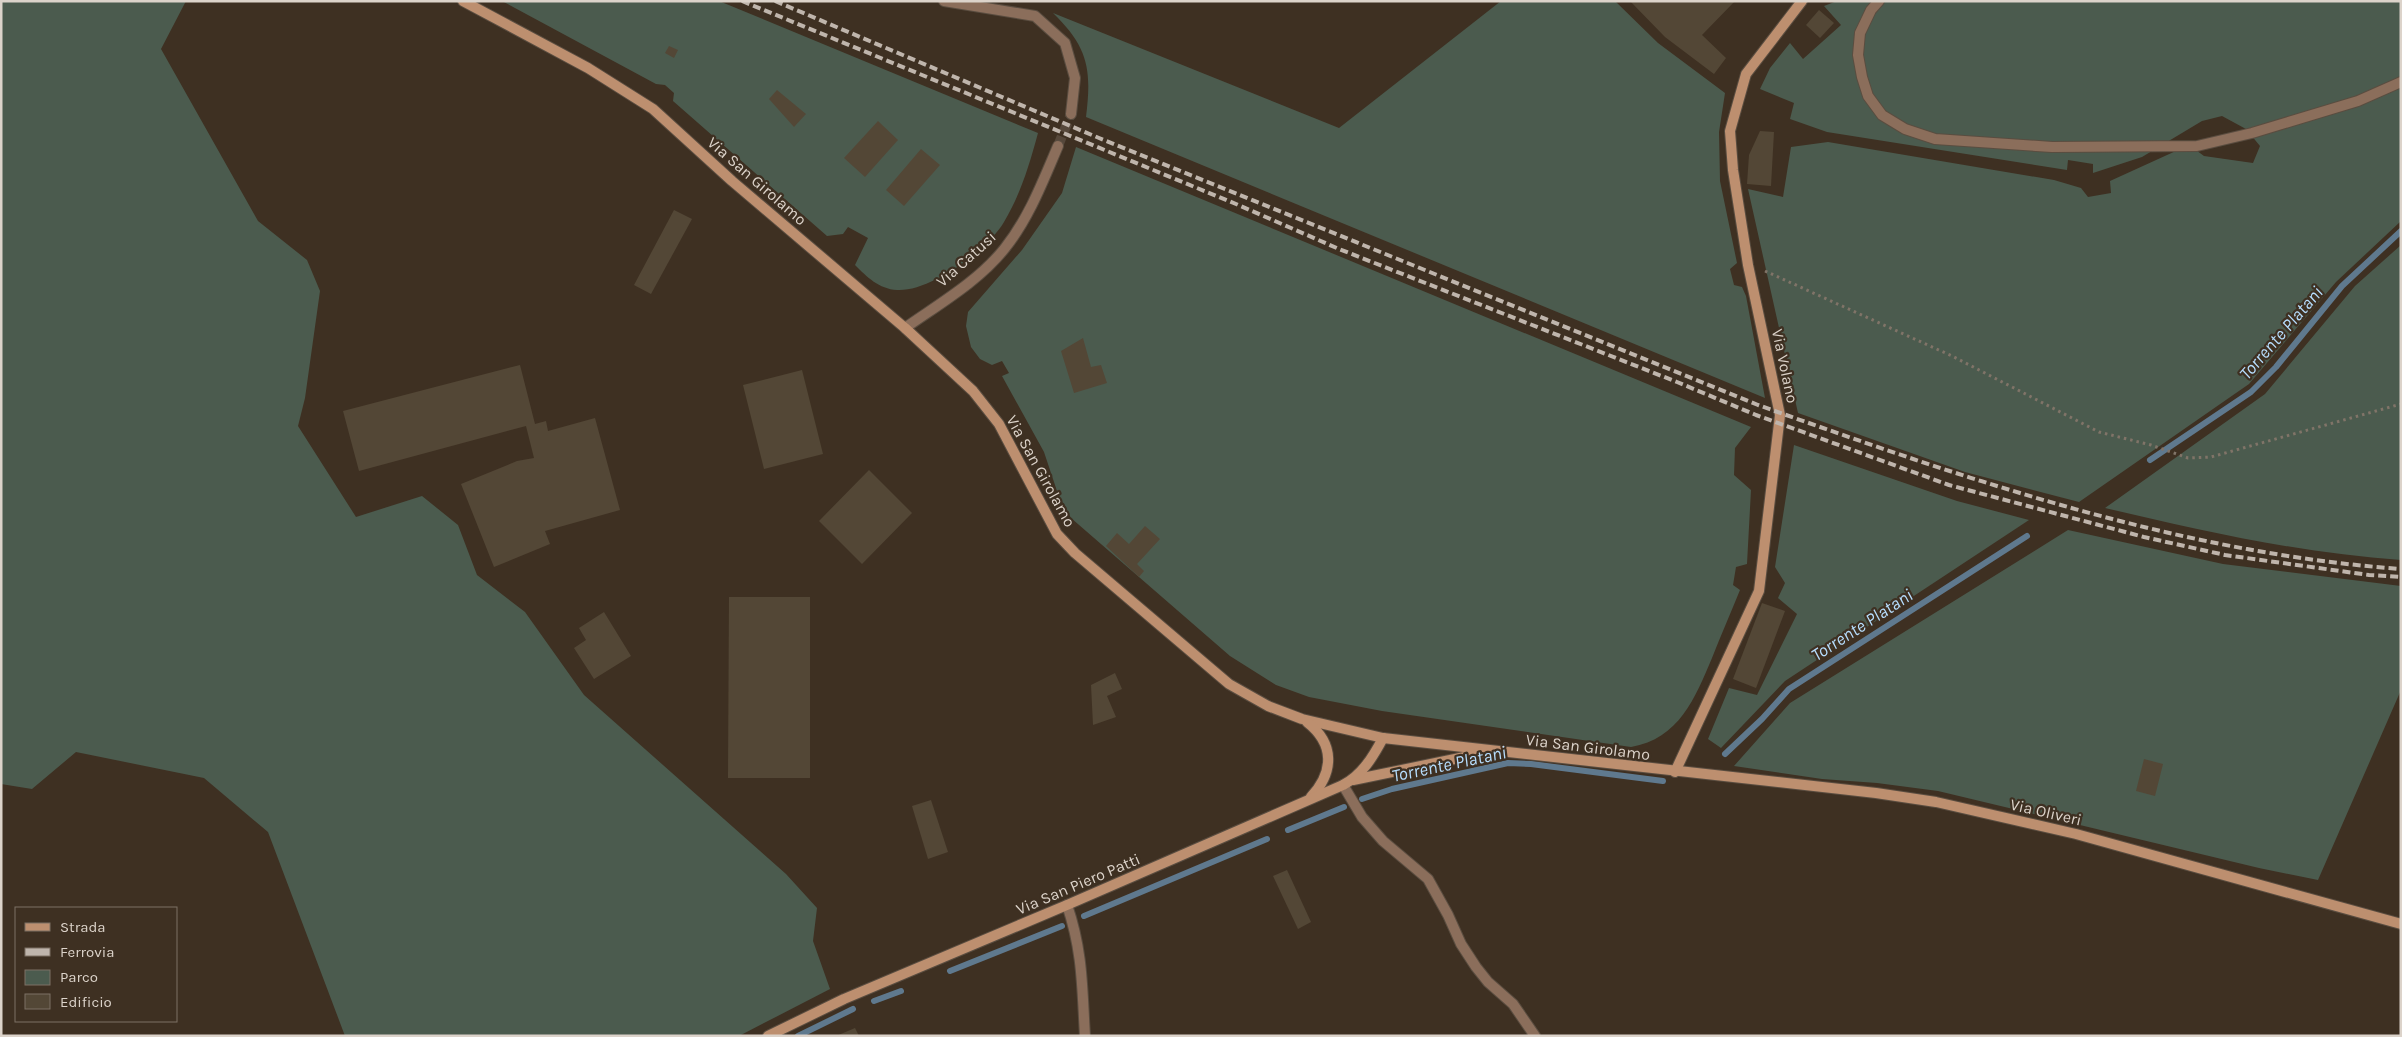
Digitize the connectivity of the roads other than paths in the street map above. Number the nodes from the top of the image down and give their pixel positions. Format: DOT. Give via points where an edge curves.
graph roads {
  1 [pos="463,1"];
  2 [pos="944,1"];
  3 [pos="1802,1"];
  4 [pos="1879,1"];
  5 [pos="2401,82"];
  6 [pos="1071,114"];
  7 [pos="1058,146"];
  8 [pos="905,328"];
  9 [pos="1302,719"];
  10 [pos="1383,738"];
  11 [pos="1495,751"];
  12 [pos="1675,772"];
  13 [pos="1353,780"];
  14 [pos="1343,785"];
  15 [pos="1309,800"];
  16 [pos="1067,906"];
  17 [pos="2401,924"];
  18 [pos="768,1036"];
  19 [pos="1085,1036"];
  20 [pos="1534,1036"];
  1 -- 8 [label="street, Via San Girolamo" via="588,68 653,109 732,181"];
  2 -- 6 [label="street" via="1035,16 1065,43 1075,78"];
  3 -- 12 [label="street, Via Volano" via="1746,74 1730,131 1748,265 1780,415 1760,591"];
  4 -- 5 [label="street" via="1860,33 1858,56 1868,96 1882,115 1904,129 1935,139 2052,146 2197,146 2358,102"];
  7 -- 8 [label="street, Via Catusi" via="1031,208 1004,249 966,285"];
  8 -- 9 [label="street, Via San Girolamo" via="973,391 999,424 1052,526 1075,554 1229,684 1268,706"];
  9 -- 10 [label="street, Via San Girolamo"];
  9 -- 15 [label="street" via="1317,730 1329,756 1321,786"];
  10 -- 11 [label="street, Via San Girolamo"];
  10 -- 13 [label="street, Via San Piero Patti" via="1371,760"];
  11 -- 12 [label="street, Via San Girolamo"];
  11 -- 13 [label="street"];
  12 -- 17 [label="street, Via Oliveri" via="1936,802 2076,834"];
  13 -- 14 [label="street, Via San Piero Patti"];
  14 -- 15 [label="street, Via San Piero Patti"];
  14 -- 20 [label="street" via="1362,817 1383,841 1428,880 1461,944 1488,982 1513,1004"];
  15 -- 16 [label="street, Via San Piero Patti"];
  16 -- 18 [label="street, Via San Piero Patti" via="853,996"];
  16 -- 19 [label="street" via="1077,933 1082,963"];
}
